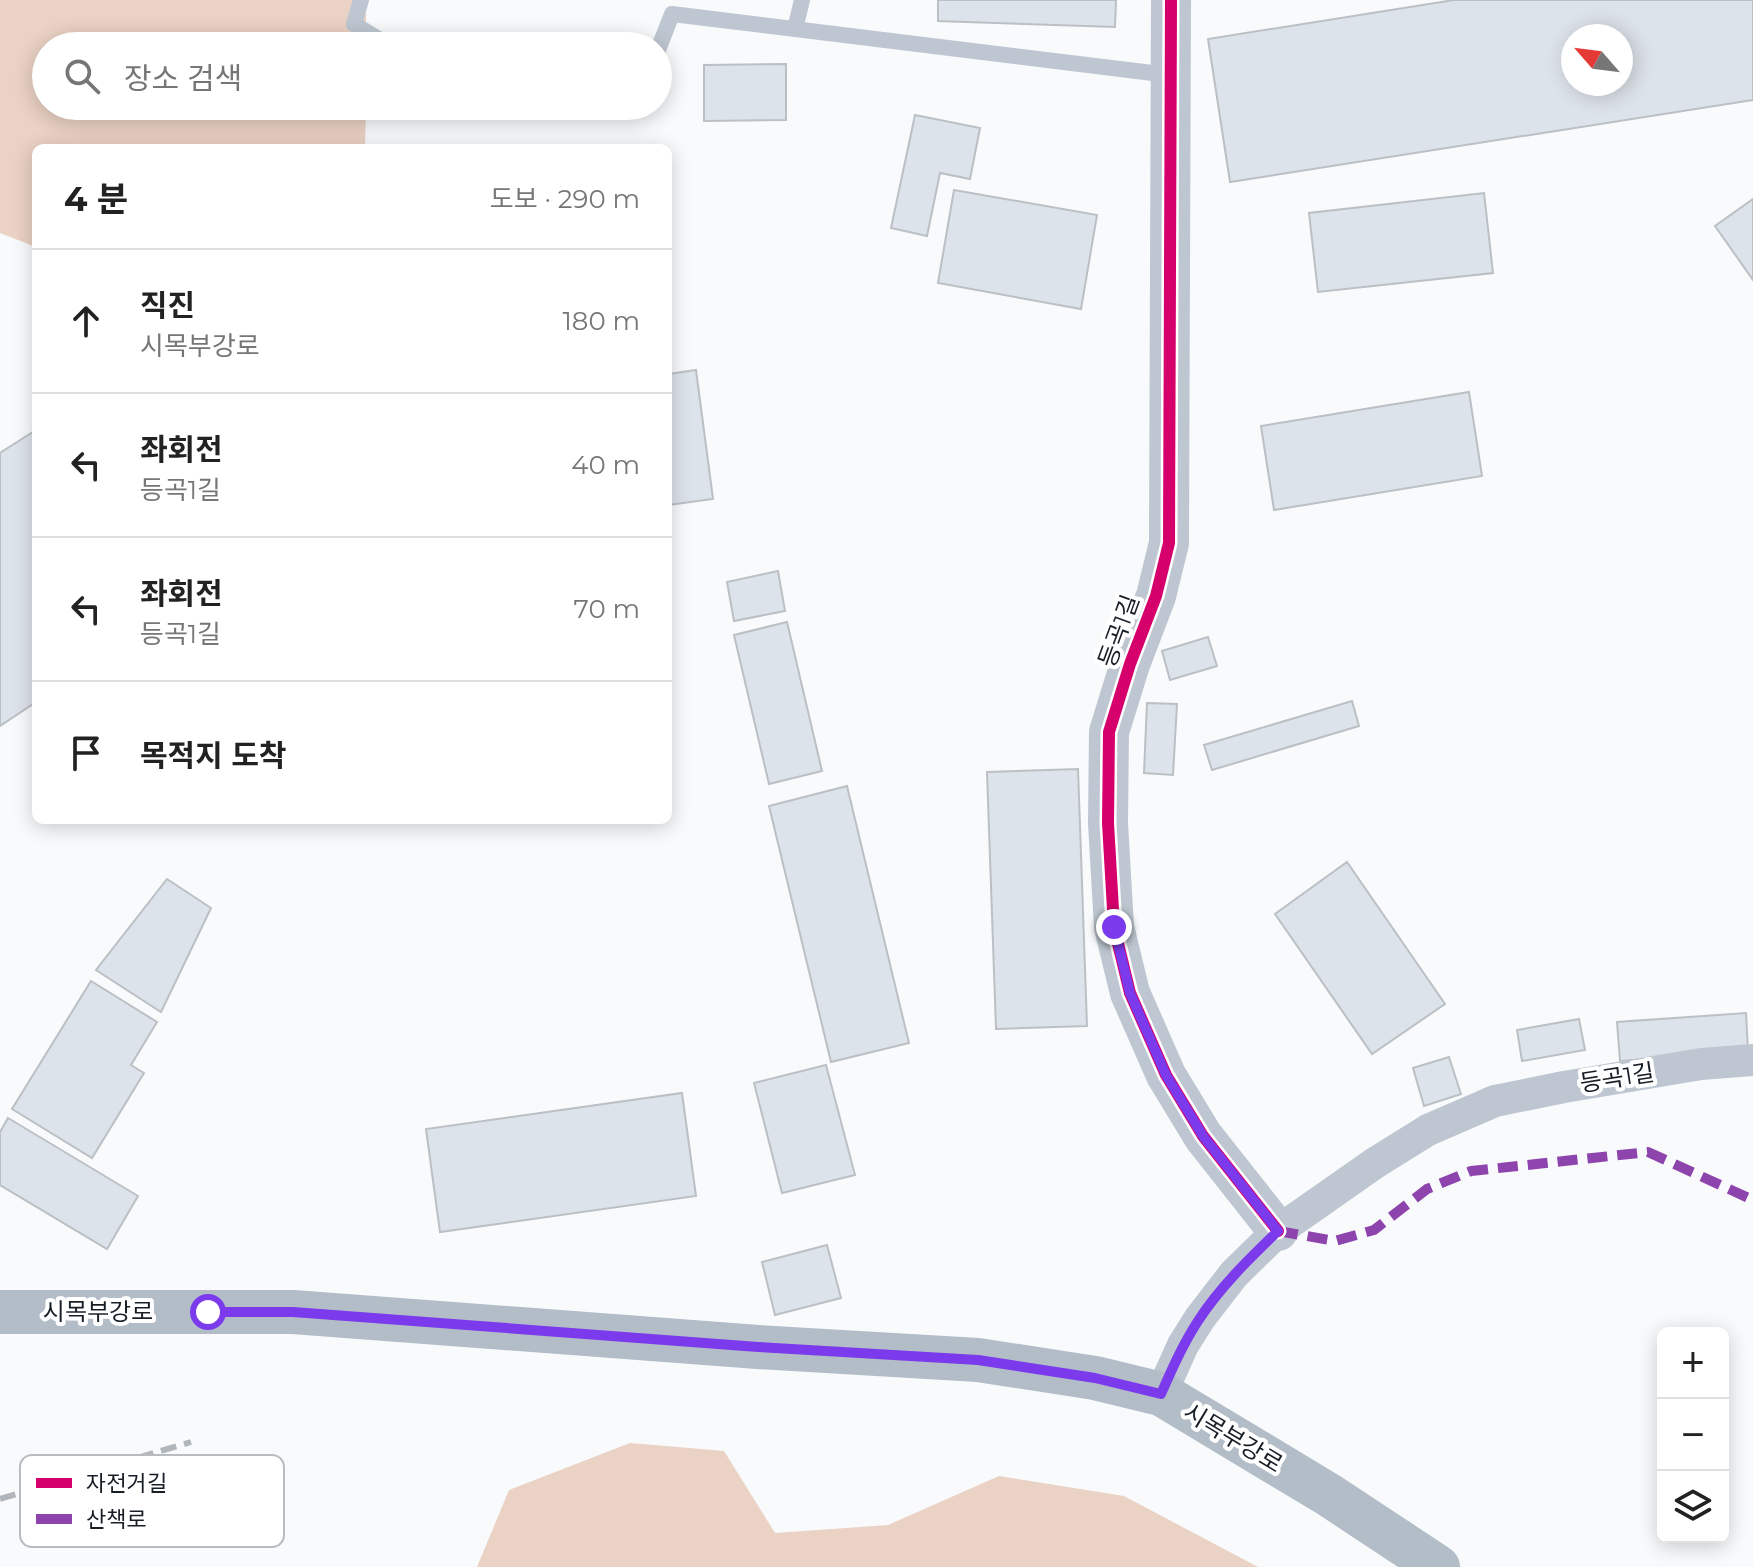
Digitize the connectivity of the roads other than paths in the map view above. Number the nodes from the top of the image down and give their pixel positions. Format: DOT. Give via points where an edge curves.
graph roads {
  1 [pos="361,0"];
  2 [pos="802,0"];
  3 [pos="1171,0"];
  4 [pos="795,29"];
  5 [pos="367,32"];
  6 [pos="665,32"];
  7 [pos="1171,75"];
  8 [pos="1753,1060"];
  9 [pos="1278,1231"];
  10 [pos="0,1312"];
  11 [pos="1161,1394"];
  12 [pos="1438,1567"];
  1 -- 5 [label="lane" via="354,24"];
  2 -- 4 [label="lane"];
  3 -- 7 [label="street, 등곡1길"];
  4 -- 6 [label="lane" via="672,14"];
  4 -- 7 [label="lane"];
  7 -- 9 [label="street, 등곡1길" via="1169,543 1109,732 1114,927 1130,993 1166,1075 1203,1136"];
  8 -- 9 [label="street, 등곡1길" via="1701,1064 1495,1101 1428,1130"];
  9 -- 11 [label="street, 등곡1길" via="1234,1274 1200,1318"];
  10 -- 11 [label="main road, 시목부강로" via="293,1312 978,1360"];
  11 -- 12 [label="main road, 시목부강로"];
}
